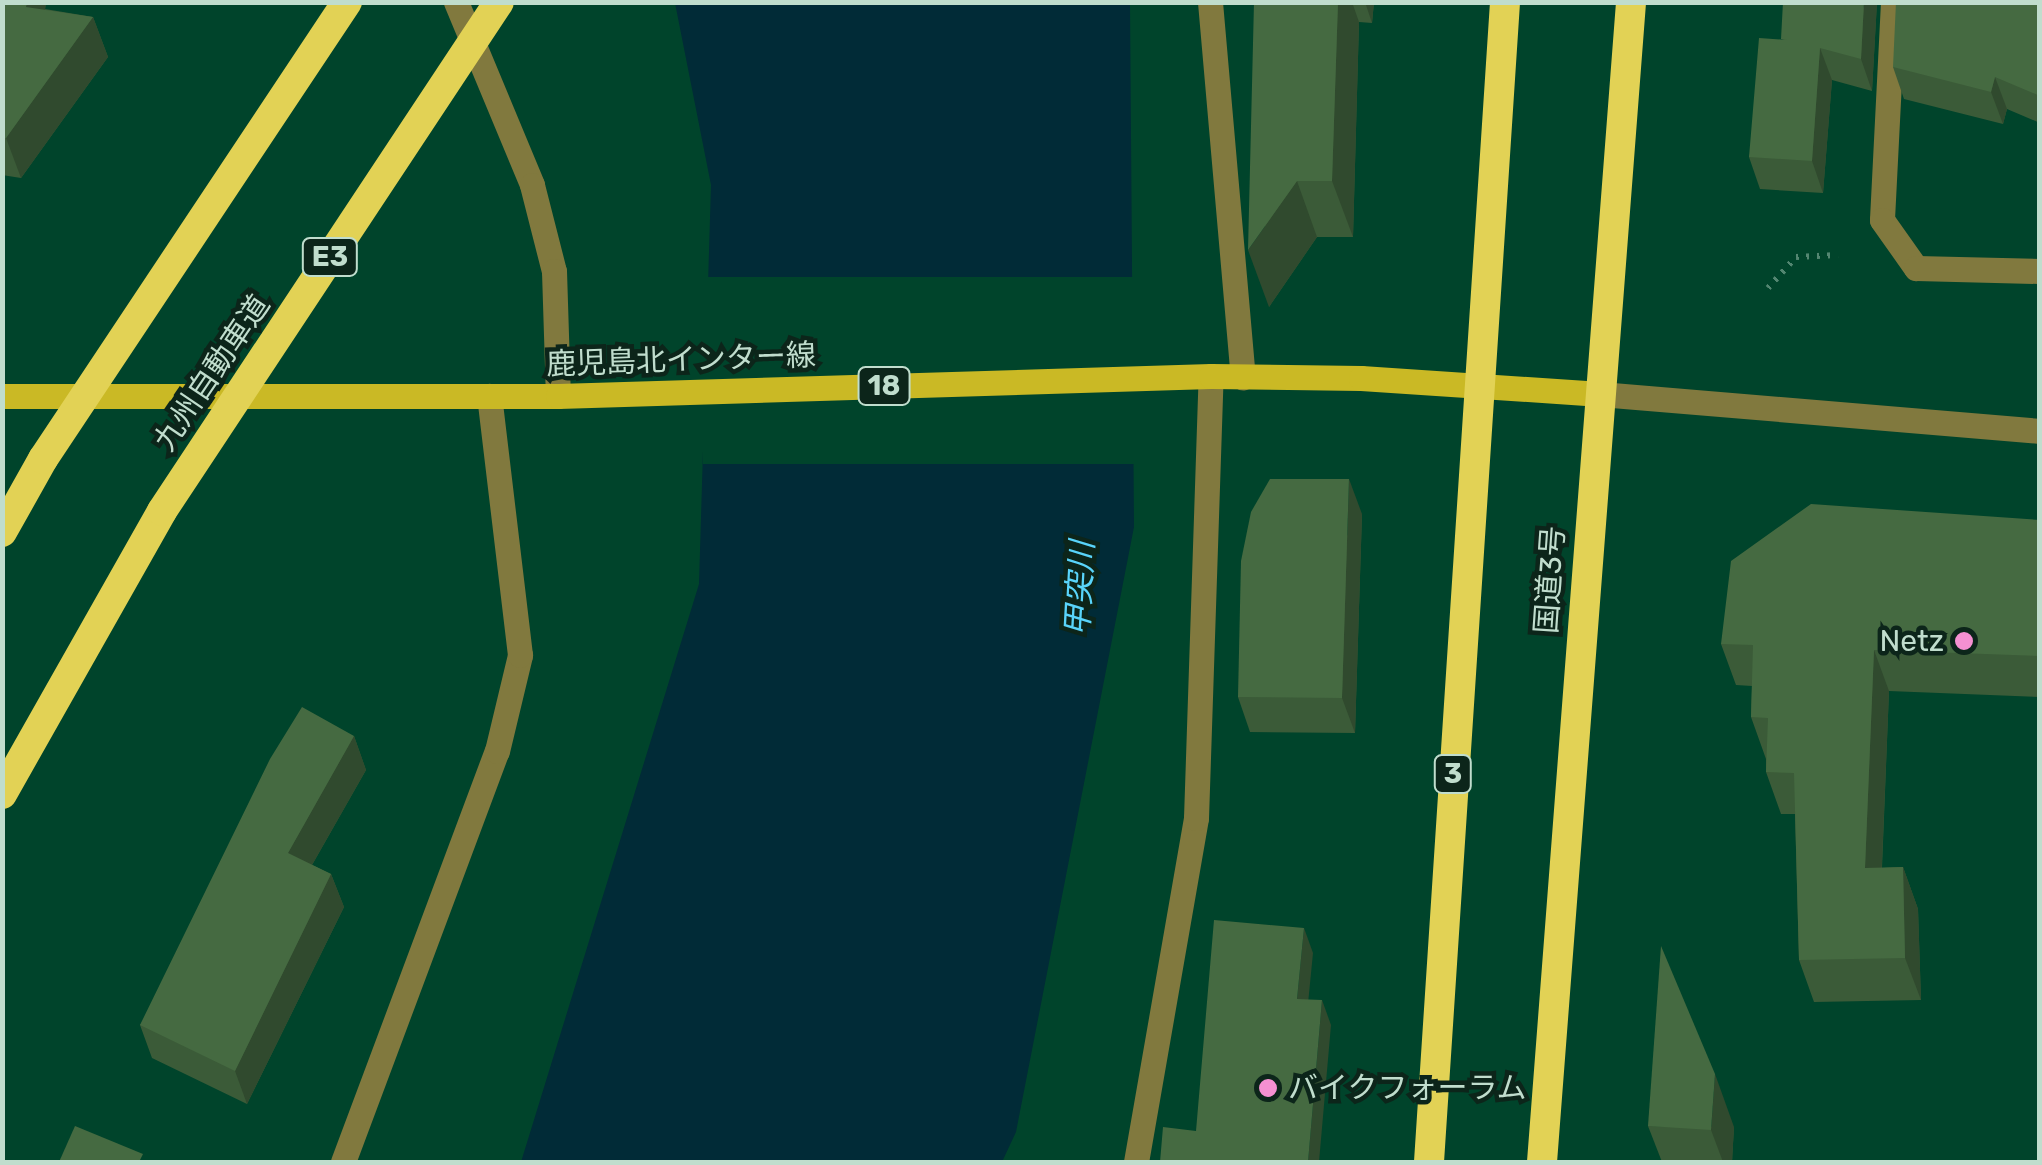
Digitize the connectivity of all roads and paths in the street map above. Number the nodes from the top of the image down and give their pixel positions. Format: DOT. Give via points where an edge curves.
graph roads {
  1 [pos="347,2"];
  2 [pos="456,2"];
  3 [pos="499,2"];
  4 [pos="1210,2"];
  5 [pos="1505,2"];
  6 [pos="1631,2"];
  7 [pos="1893,2"];
  8 [pos="1904,252"];
  9 [pos="2040,271"];
  10 [pos="1768,288"];
  11 [pos="1211,376"];
  12 [pos="1243,378"];
  13 [pos="1479,386"];
  14 [pos="1600,394"];
  15 [pos="2,396"];
  16 [pos="489,396"];
  17 [pos="558,396"];
  18 [pos="2040,431"];
  19 [pos="2,532"];
  20 [pos="2,794"];
  21 [pos="342,1162"];
  22 [pos="1136,1162"];
  23 [pos="1429,1162"];
  24 [pos="1542,1162"];
  1 -- 19 [label="highway, bridge" via="42,459"];
  2 -- 17 [label="street" via="532,185 554,271"];
  3 -- 20 [label="highway, 九州自動車道 / E3, bridge" via="162,512"];
  4 -- 12 [label="street"];
  5 -- 13 [label="highway, 3"];
  6 -- 14 [label="highway, 国道3号"];
  7 -- 8 [label="street" via="1882,220"];
  8 -- 9 [label="street" via="1916,268"];
  8 -- 10 [label="path" via="1796,257"];
  11 -- 12 [label="main road, 鹿児島北インター線 / 18"];
  11 -- 17 [label="main road, 鹿児島北インター線 / 18"];
  11 -- 22 [label="street" via="1196,818"];
  12 -- 13 [label="main road, 鹿児島北インター線 / 18"];
  13 -- 14 [label="main road, 鹿児島北インター線 / 18"];
  13 -- 23 [label="highway, 3"];
  14 -- 18 [label="street"];
  14 -- 24 [label="highway, 国道3号"];
  15 -- 16 [label="main road, 鹿児島北インター線 / 18"];
  16 -- 17 [label="main road, 鹿児島北インター線 / 18"];
  16 -- 21 [label="street" via="520,654 497,751"];
}
